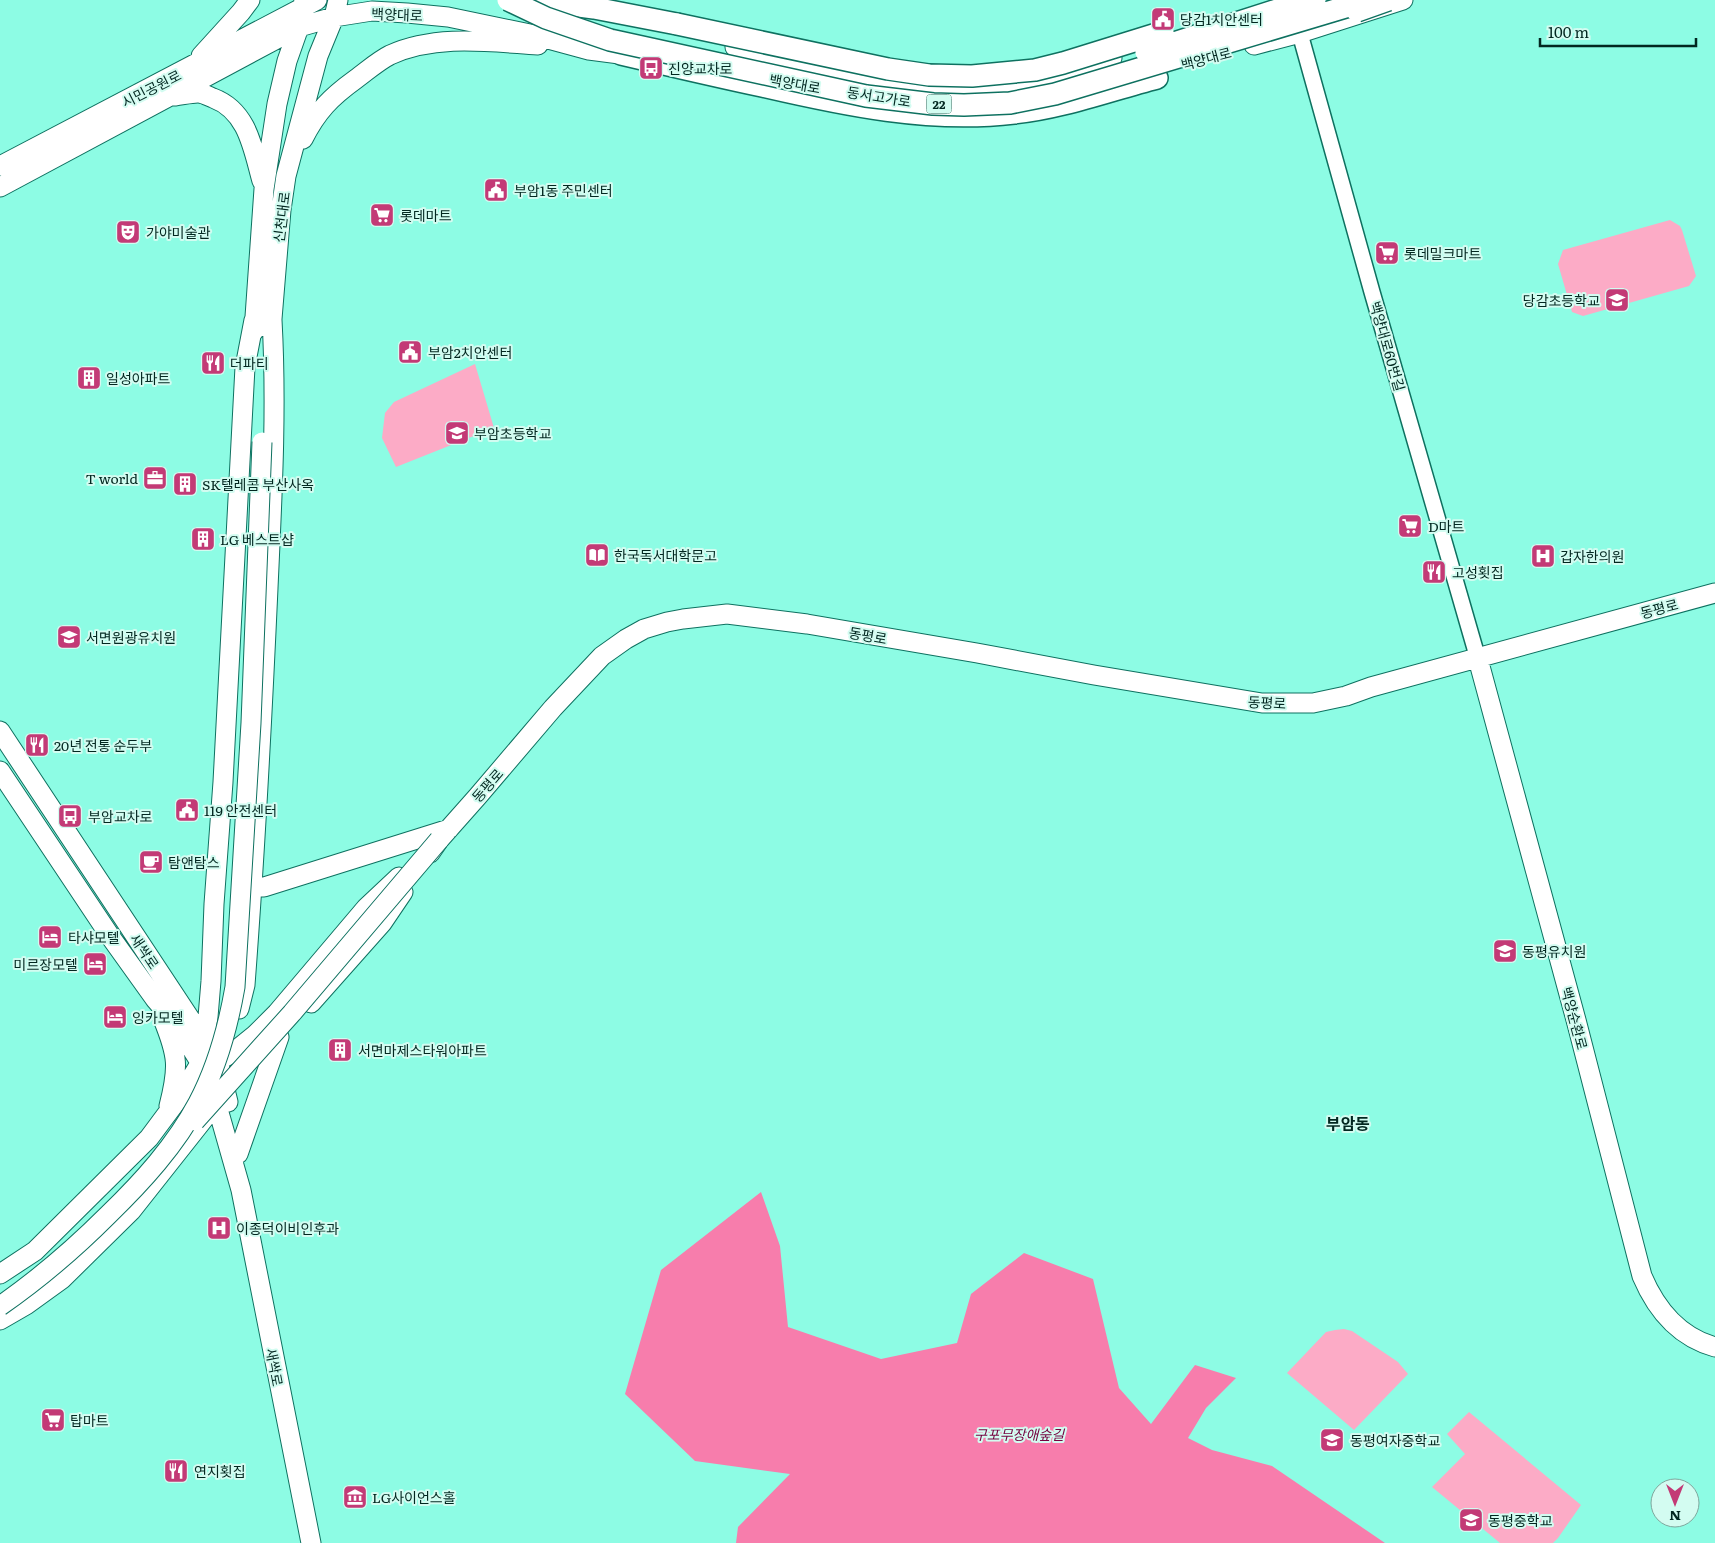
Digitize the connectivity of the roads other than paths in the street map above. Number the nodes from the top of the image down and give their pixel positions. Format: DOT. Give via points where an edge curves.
graph roads {
  1 [pos="250,0"];
  2 [pos="508,0"];
  3 [pos="513,0"];
  4 [pos="536,0"];
  5 [pos="578,0"];
  6 [pos="1315,0"];
  7 [pos="1369,0"];
  8 [pos="1388,0"];
  9 [pos="1403,0"];
  10 [pos="1295,2"];
  11 [pos="308,3"];
  12 [pos="336,8"];
  13 [pos="1245,15"];
  14 [pos="299,27"];
  15 [pos="1300,33"];
  16 [pos="1148,45"];
  17 [pos="1252,45"];
  18 [pos="589,50"];
  19 [pos="621,54"];
  20 [pos="189,68"];
  21 [pos="166,97"];
  22 [pos="0,166"];
  23 [pos="286,176"];
  24 [pos="0,187"];
  25 [pos="264,189"];
  26 [pos="263,320"];
  27 [pos="256,443"];
  28 [pos="1715,593"];
  29 [pos="1478,659"];
  30 [pos="0,731"];
  31 [pos="0,771"];
  32 [pos="444,834"];
  33 [pos="252,888"];
  34 [pos="155,999"];
  35 [pos="279,1037"];
  36 [pos="205,1040"];
  37 [pos="210,1062"];
  38 [pos="221,1098"];
  39 [pos="166,1116"];
  40 [pos="188,1138"];
  41 [pos="234,1151"];
  42 [pos="159,1161"];
  43 [pos="0,1274"];
  44 [pos="0,1292"];
  45 [pos="0,1306"];
  46 [pos="0,1320"];
  47 [pos="1715,1347"];
  48 [pos="311,1543"];
  1 -- 20 [label="main road"];
  2 -- 7 [label="highway, 동서고가로 / 22, bridge" via="546,18 610,40 866,96 964,105 1010,103 1055,94"];
  3 -- 16 [label="main road, 백양대로" via="870,77 954,87 1030,82 1069,73"];
  4 -- 10 [label="highway, bridge" via="677,24 929,76 1035,70 1261,4"];
  4 -- 10 [label="highway, 동서고가로 / 22, bridge" via="625,30 866,82 934,92 1008,89 1048,81"];
  5 -- 16 [label="main road, 백양대로" via="699,18 872,57 966,71 1009,70"];
  6 -- 10 [label="highway, 동서고가로 / 22, bridge"];
  8 -- 19 [label="highway, bridge" via="1157,78 1056,107 1013,114 929,116 862,107"];
  9 -- 15 [label="main road, 백양대로"];
  10 -- 13 [label="main road, 백양대로"];
  10 -- 15 [label="street, 백양대로60번길"];
  11 -- 14 [label="main road, 신천대로"];
  11 -- 20 [label="main road, 시민공원로"];
  12 -- 14 [label="main road, 백양대로"];
  12 -- 18 [label="main road, 백양대로" via="448,17"];
  12 -- 23 [label="main road, 신천대로" via="318,56"];
  13 -- 16 [label="main road, 백양대로"];
  13 -- 17 [label="main road" via="1261,27 1261,37"];
  14 -- 21 [label="main road, 시민공원로"];
  14 -- 25 [label="main road, 신천대로" via="277,104"];
  15 -- 17 [label="main road, 백양대로"];
  15 -- 29 [label="street, 백양대로60번길"];
  17 -- 19 [label="main road, 백양대로" via="1060,100 1031,106 974,109 882,100 808,84"];
  18 -- 19 [label="main road, 백양대로"];
  18 -- 23 [label="main road" via="451,42 417,46 390,55 336,93 315,116"];
  20 -- 22 [label="main road, 시민공원로"];
  21 -- 24 [label="main road, 시민공원로"];
  21 -- 25 [label="main road" via="200,93 231,108 250,138"];
  23 -- 26 [label="main road, 신천대로"];
  25 -- 26 [label="main road, 신천대로"];
  26 -- 27 [label="main road, 신천대로"];
  26 -- 33 [label="main road" via="275,369 274,450"];
  26 -- 36 [label="main road" via="245,367 223,782"];
  27 -- 42 [label="main road, bridge" via="252,723 235,988 228,1023 210,1076 189,1118"];
  27 -- 44 [label="main road" via="228,942 222,1006 214,1033 184,1103 157,1144 83,1225 44,1260"];
  28 -- 29 [label="main road, 동평로"];
  29 -- 32 [label="main road, 동평로" via="1313,703 1262,703 799,622 727,614 683,619 644,629 602,656"];
  29 -- 47 [label="main road, 백양순환로" via="1642,1276 1673,1324 1693,1339"];
  30 -- 36 [label="main road, 새싹로"];
  31 -- 34 [label="main road, 새싹로"];
  32 -- 33 [label="main road"];
  32 -- 35 [label="main road, 동평로" via="382,923"];
  32 -- 37 [label="main road" via="366,908 261,1030 234,1052"];
  32 -- 42 [label="main road, bridge" via="292,1014"];
  33 -- 37 [label="main road" via="245,985 230,1039"];
  34 -- 37 [label="main road, 새싹로"];
  34 -- 39 [label="main road" via="176,1056 176,1076"];
  35 -- 38 [label="main road, 동평로"];
  35 -- 41 [label="main road"];
  36 -- 37 [label="main road"];
  37 -- 38 [label="main road, 새싹로"];
  37 -- 39 [label="main road" via="191,1080"];
  38 -- 40 [label="main road, 동평로"];
  38 -- 41 [label="main road, 새싹로"];
  39 -- 43 [label="main road" via="124,1164 35,1251"];
  40 -- 41 [label="main road" via="199,1134 214,1135"];
  40 -- 46 [label="main road, 동평로" via="131,1211 62,1279"];
  41 -- 48 [label="main road, 새싹로"];
  42 -- 45 [label="main road, bridge" via="48,1272"];
}
